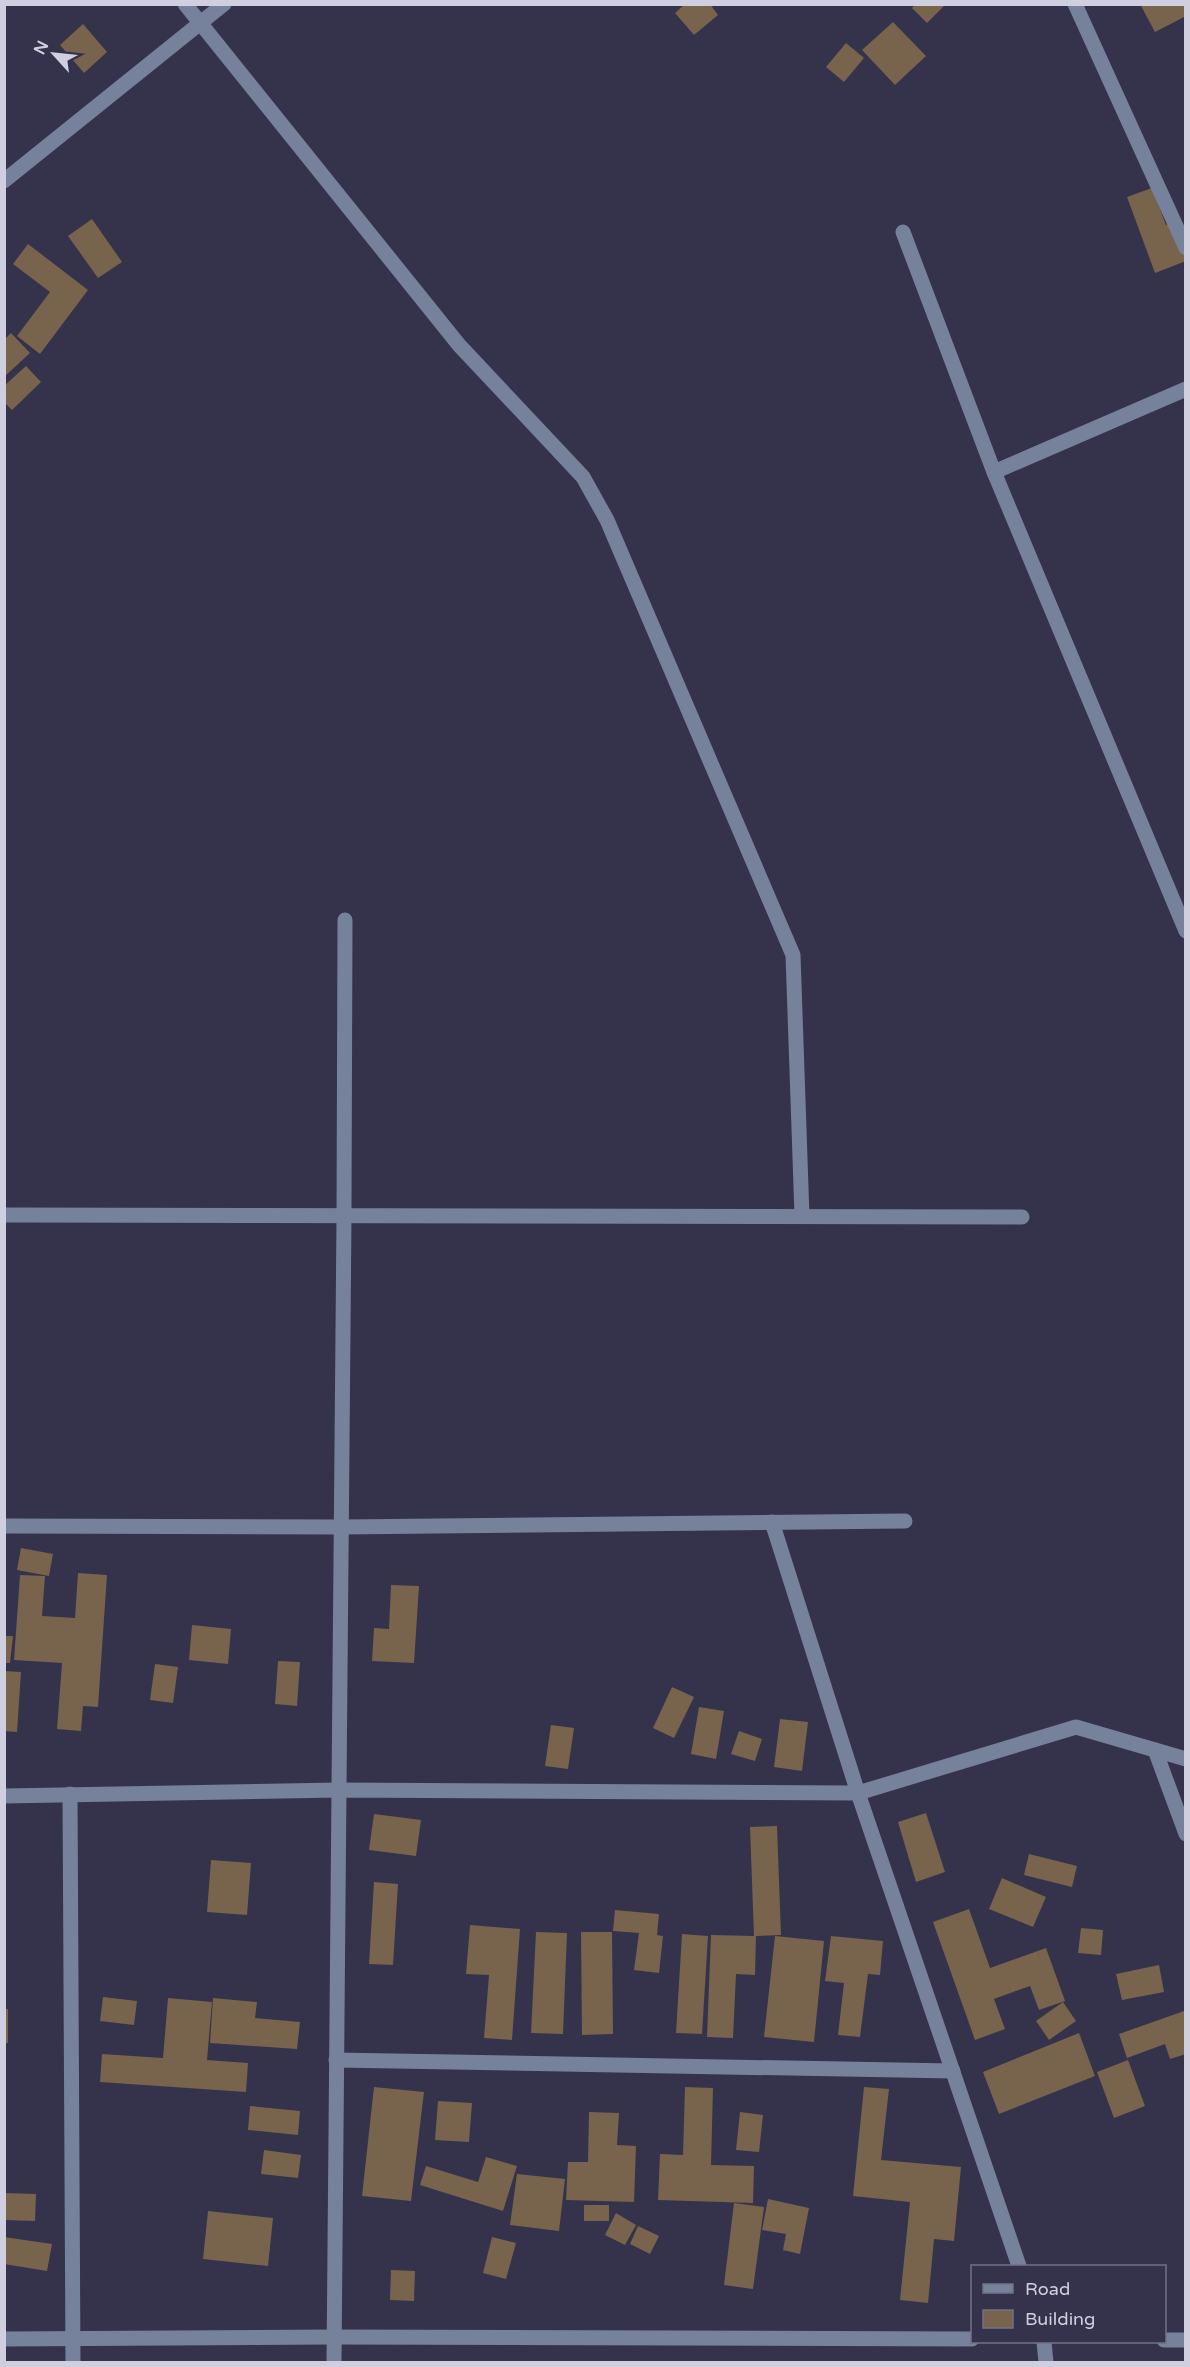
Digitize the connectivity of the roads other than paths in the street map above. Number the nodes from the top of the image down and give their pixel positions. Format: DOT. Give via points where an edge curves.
graph roads {
  1 [pos="185,4"];
  2 [pos="224,4"];
  3 [pos="1075,4"];
  4 [pos="201,24"];
  5 [pos="4,181"];
  6 [pos="903,232"];
  7 [pos="1185,248"];
  8 [pos="1185,388"];
  9 [pos="994,472"];
  10 [pos="345,920"];
  11 [pos="1185,931"];
  12 [pos="4,1215"];
  13 [pos="344,1216"];
  14 [pos="802,1216"];
  15 [pos="1022,1217"];
  16 [pos="905,1521"];
  17 [pos="772,1522"];
  18 [pos="4,1526"];
  19 [pos="341,1527"];
  20 [pos="1155,1750"];
  21 [pos="1185,1759"];
  22 [pos="339,1790"];
  23 [pos="858,1792"];
  24 [pos="70,1794"];
  25 [pos="4,1796"];
  26 [pos="1185,1834"];
  27 [pos="336,2060"];
  28 [pos="953,2071"];
  29 [pos="1019,2265"];
  30 [pos="333,2337"];
  31 [pos="74,2338"];
  32 [pos="4,2339"];
  33 [pos="971,2339"];
  34 [pos="1166,2340"];
  35 [pos="1185,2340"];
  36 [pos="1044,2343"];
  37 [pos="73,2362"];
  38 [pos="334,2362"];
  39 [pos="1046,2362"];
  1 -- 4 [label="street"];
  2 -- 4 [label="street"];
  3 -- 7 [label="street"];
  4 -- 5 [label="street"];
  4 -- 14 [label="street" via="459,345 583,477 607,520 793,955"];
  6 -- 9 [label="street"];
  8 -- 9 [label="street"];
  9 -- 11 [label="street"];
  10 -- 13 [label="street"];
  12 -- 13 [label="street"];
  13 -- 14 [label="street"];
  13 -- 19 [label="street"];
  14 -- 15 [label="street"];
  16 -- 17 [label="street"];
  17 -- 19 [label="street"];
  17 -- 23 [label="street"];
  18 -- 19 [label="street"];
  19 -- 22 [label="street"];
  20 -- 21 [label="street"];
  20 -- 23 [label="street" via="1076,1727"];
  20 -- 26 [label="street"];
  22 -- 23 [label="street"];
  22 -- 24 [label="street"];
  22 -- 27 [label="street"];
  23 -- 28 [label="street"];
  24 -- 25 [label="street"];
  24 -- 31 [label="street"];
  27 -- 28 [label="street"];
  27 -- 30 [label="street"];
  28 -- 29 [label="street"];
  30 -- 31 [label="street"];
  30 -- 33 [label="street"];
  30 -- 38 [label="street"];
  31 -- 32 [label="street"];
  31 -- 37 [label="street"];
  34 -- 35 [label="street"];
  36 -- 39 [label="street"];
}
